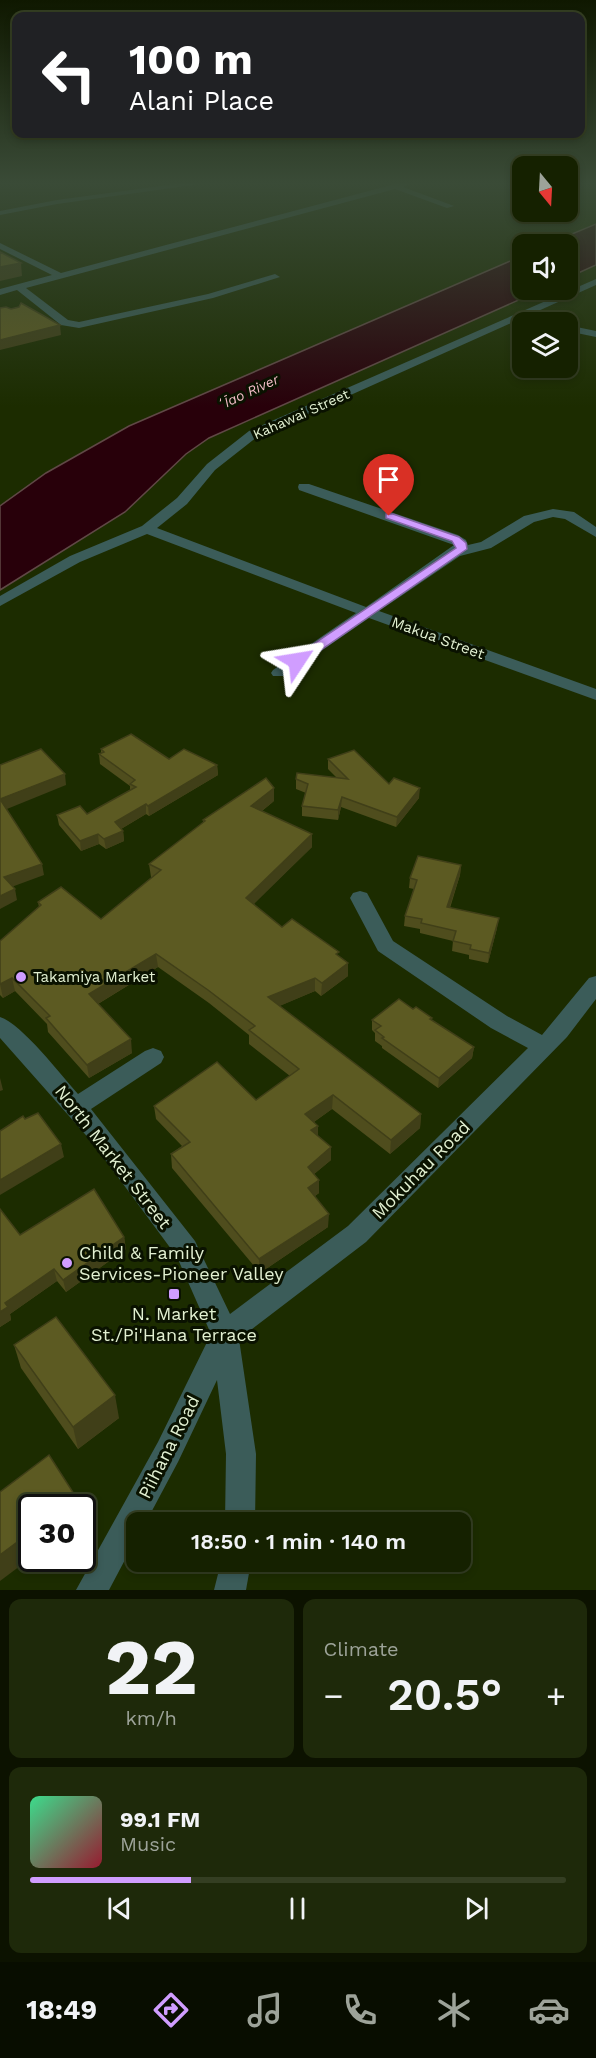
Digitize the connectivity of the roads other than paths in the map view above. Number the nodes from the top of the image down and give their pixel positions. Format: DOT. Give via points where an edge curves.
graph roads {
  1 [pos="24,258"];
  2 [pos="127,258"];
  3 [pos="596,271"];
  4 [pos="60,276"];
  5 [pos="275,277"];
  6 [pos="596,281"];
  7 [pos="19,287"];
  8 [pos="0,292"];
  9 [pos="528,312"];
  10 [pos="512,319"];
  11 [pos="578,330"];
  12 [pos="596,334"];
  13 [pos="304,487"];
  14 [pos="147,529"];
  15 [pos="596,533"];
  16 [pos="460,549"];
  17 [pos="0,602"];
  18 [pos="369,613"];
  19 [pos="279,673"];
  20 [pos="596,695"];
  21 [pos="360,898"];
  22 [pos="596,984"];
  23 [pos="0,1025"];
  24 [pos="544,1046"];
  25 [pos="153,1057"];
  26 [pos="76,1107"];
  27 [pos="225,1334"];
  28 [pos="240,1512"];
  29 [pos="234,1572"];
  30 [pos="92,1590"];
  31 [pos="230,1590"];
  1 -- 4 [label="street"];
  2 -- 4 [label="street"];
  3 -- 6 [label="street" via="591,274"];
  4 -- 7 [label="street"];
  5 -- 7 [label="street" via="79,325 65,323"];
  6 -- 9 [label="street, Kahawai Street"];
  7 -- 8 [label="street"];
  10 -- 14 [label="street, Kahawai Street" via="253,434 211,467 177,506"];
  11 -- 12 [label="street"];
  13 -- 16 [label="street" via="455,539"];
  14 -- 17 [label="street, Kahawai Street" via="75,559"];
  14 -- 18 [label="street, Makua Street"];
  15 -- 16 [label="street" via="569,515 553,513 520,524 486,545"];
  16 -- 18 [label="street"];
  18 -- 19 [label="street"];
  18 -- 20 [label="street, Makua Street"];
  21 -- 24 [label="street" via="385,946 499,1022"];
  22 -- 24 [label="street, Mokuhau Road"];
  23 -- 26 [label="street, North Market Street"];
  24 -- 27 [label="street, Mokuhau Road" via="357,1234"];
  25 -- 26 [label="street"];
  26 -- 27 [label="street, North Market Street" via="186,1249"];
  27 -- 28 [label="street, North Market Street" via="241,1454"];
  27 -- 30 [label="street, Piihana Road" via="168,1452"];
  29 -- 31 [label="street"];
}
